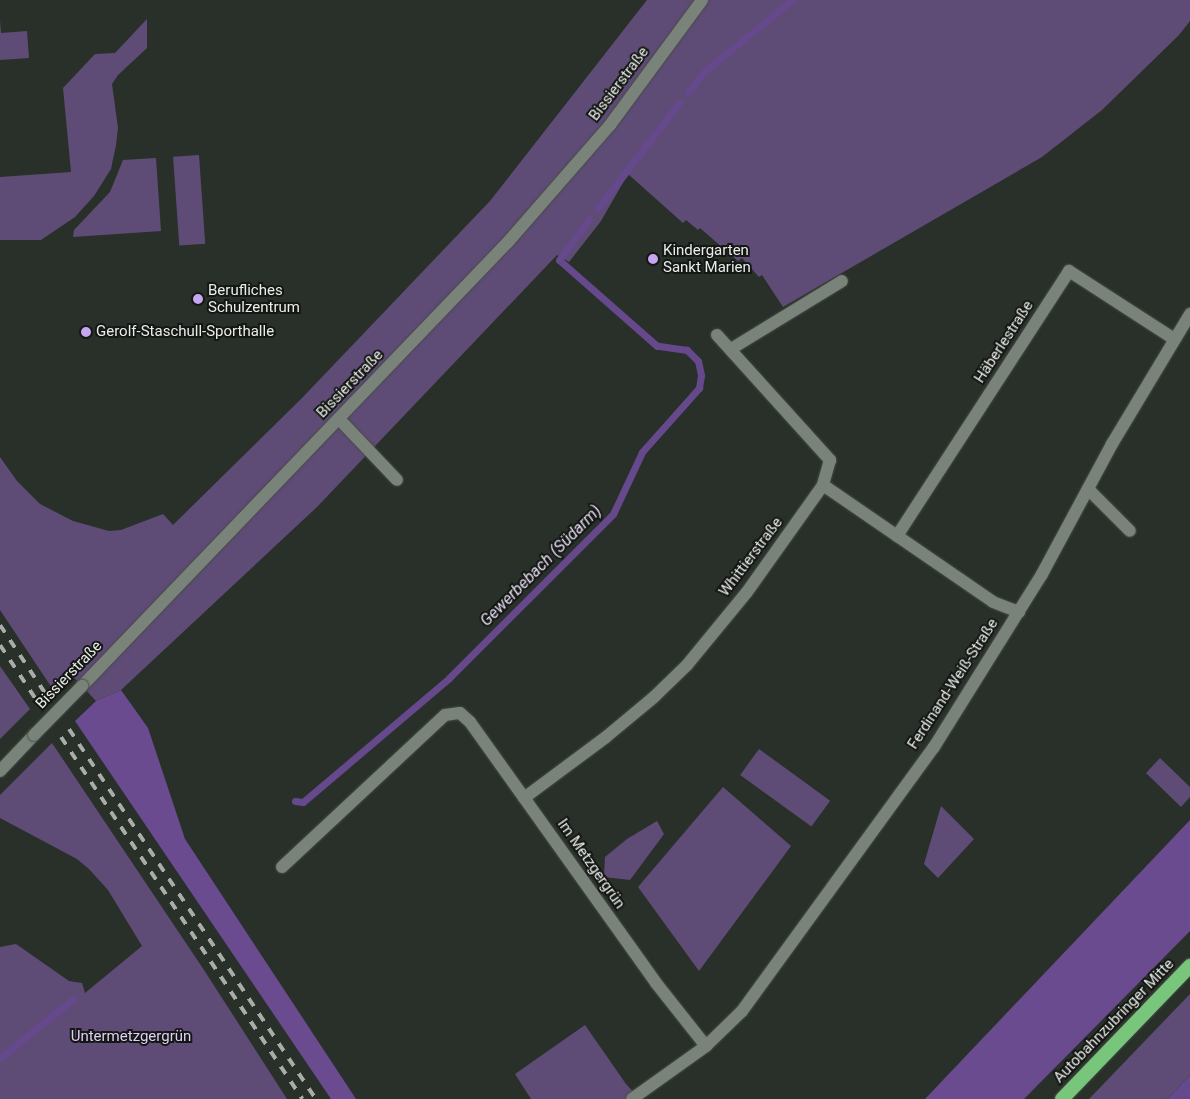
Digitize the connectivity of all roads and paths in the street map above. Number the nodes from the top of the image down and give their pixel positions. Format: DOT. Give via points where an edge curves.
graph roads {
  1 [pos="702,0"];
  2 [pos="842,281"];
  3 [pos="1190,314"];
  4 [pos="717,335"];
  5 [pos="1174,339"];
  6 [pos="731,349"];
  7 [pos="339,419"];
  8 [pos="397,480"];
  9 [pos="823,485"];
  10 [pos="1088,489"];
  11 [pos="1130,530"];
  12 [pos="897,536"];
  13 [pos="1019,612"];
  14 [pos="0,771"];
  15 [pos="524,798"];
  16 [pos="282,867"];
  17 [pos="1190,966"];
  18 [pos="706,1046"];
  19 [pos="632,1099"];
  20 [pos="1062,1099"];
  1 -- 7 [label="street, Bissierstraße" via="610,125 508,242"];
  2 -- 6 [label="street"];
  3 -- 5 [label="street, Ferdinand-Weiß-Straße"];
  4 -- 6 [label="street"];
  5 -- 10 [label="street, Ferdinand-Weiß-Straße"];
  5 -- 12 [label="street, Häberlestraße" via="1069,271"];
  6 -- 9 [label="street, Whittierstraße" via="830,460"];
  7 -- 8 [label="street"];
  7 -- 14 [label="street, Bissierstraße, bridge"];
  9 -- 12 [label="street"];
  9 -- 15 [label="street, Whittierstraße" via="747,592 687,665 606,737"];
  10 -- 11 [label="street"];
  10 -- 13 [label="street, Ferdinand-Weiß-Straße"];
  12 -- 13 [label="street" via="993,602"];
  13 -- 18 [label="street, Ferdinand-Weiß-Straße" via="934,747 834,886 742,1011"];
  15 -- 16 [label="street, Im Metzgergrün" via="470,722 460,713 445,715"];
  15 -- 18 [label="street, Im Metzgergrün"];
  17 -- 20 [label="highway, Autobahnzubringer Mitte"];
  18 -- 19 [label="street, Ferdinand-Weiß-Straße"];
}
